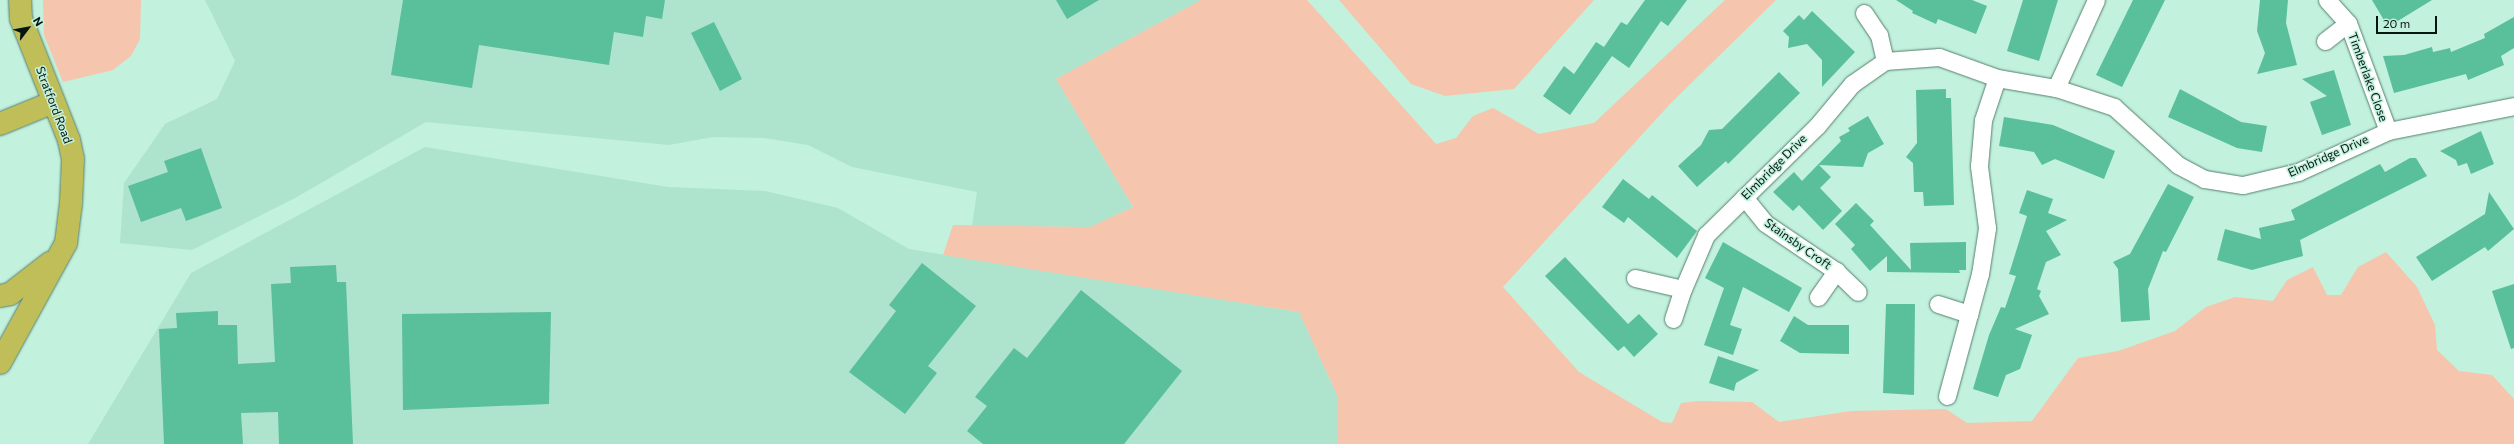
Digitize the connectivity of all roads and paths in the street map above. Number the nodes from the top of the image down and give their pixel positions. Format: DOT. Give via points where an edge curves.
graph roads {
  1 [pos="20,0"];
  2 [pos="2096,0"];
  3 [pos="2328,0"];
  4 [pos="1864,13"];
  5 [pos="2348,23"];
  6 [pos="2325,41"];
  7 [pos="1885,61"];
  8 [pos="1997,78"];
  9 [pos="2056,88"];
  10 [pos="54,102"];
  11 [pos="2513,110"];
  12 [pos="0,124"];
  13 [pos="2388,131"];
  14 [pos="1744,197"];
  15 [pos="57,257"];
  16 [pos="1836,271"];
  17 [pos="1635,278"];
  18 [pos="1683,289"];
  19 [pos="1858,292"];
  20 [pos="0,296"];
  21 [pos="1818,297"];
  22 [pos="1938,304"];
  23 [pos="1969,314"];
  24 [pos="1673,319"];
  25 [pos="0,364"];
  26 [pos="1947,396"];
  1 -- 10 [label="highway, Stratford Road" via="21,19"];
  2 -- 9 [label="street"];
  3 -- 5 [label="street, Timberlake Close"];
  4 -- 7 [label="street" via="1879,35"];
  5 -- 6 [label="street, Timberlake Close"];
  5 -- 13 [label="street, Timberlake Close"];
  7 -- 8 [label="street, Elmbridge Drive" via="1939,57"];
  7 -- 14 [label="street, Elmbridge Drive" via="1852,84 1817,126"];
  8 -- 9 [label="street, Elmbridge Drive"];
  8 -- 23 [label="street" via="1983,120 1979,166 1987,228"];
  9 -- 13 [label="street, Elmbridge Drive" via="2114,107 2178,165 2204,179 2243,185 2298,172"];
  10 -- 12 [label="highway"];
  10 -- 15 [label="highway, Stratford Road" via="73,159 70,226"];
  11 -- 13 [label="street, Elmbridge Drive"];
  14 -- 16 [label="street, Stainsby Croft" via="1765,222"];
  14 -- 18 [label="street, Elmbridge Drive" via="1706,235"];
  15 -- 20 [label="highway" via="10,294"];
  15 -- 25 [label="highway, Stratford Road"];
  16 -- 19 [label="street, Stainsby Croft"];
  16 -- 21 [label="street, Stainsby Croft"];
  17 -- 18 [label="street"];
  18 -- 24 [label="street, Elmbridge Drive"];
  22 -- 23 [label="street"];
  23 -- 26 [label="street"];
}
